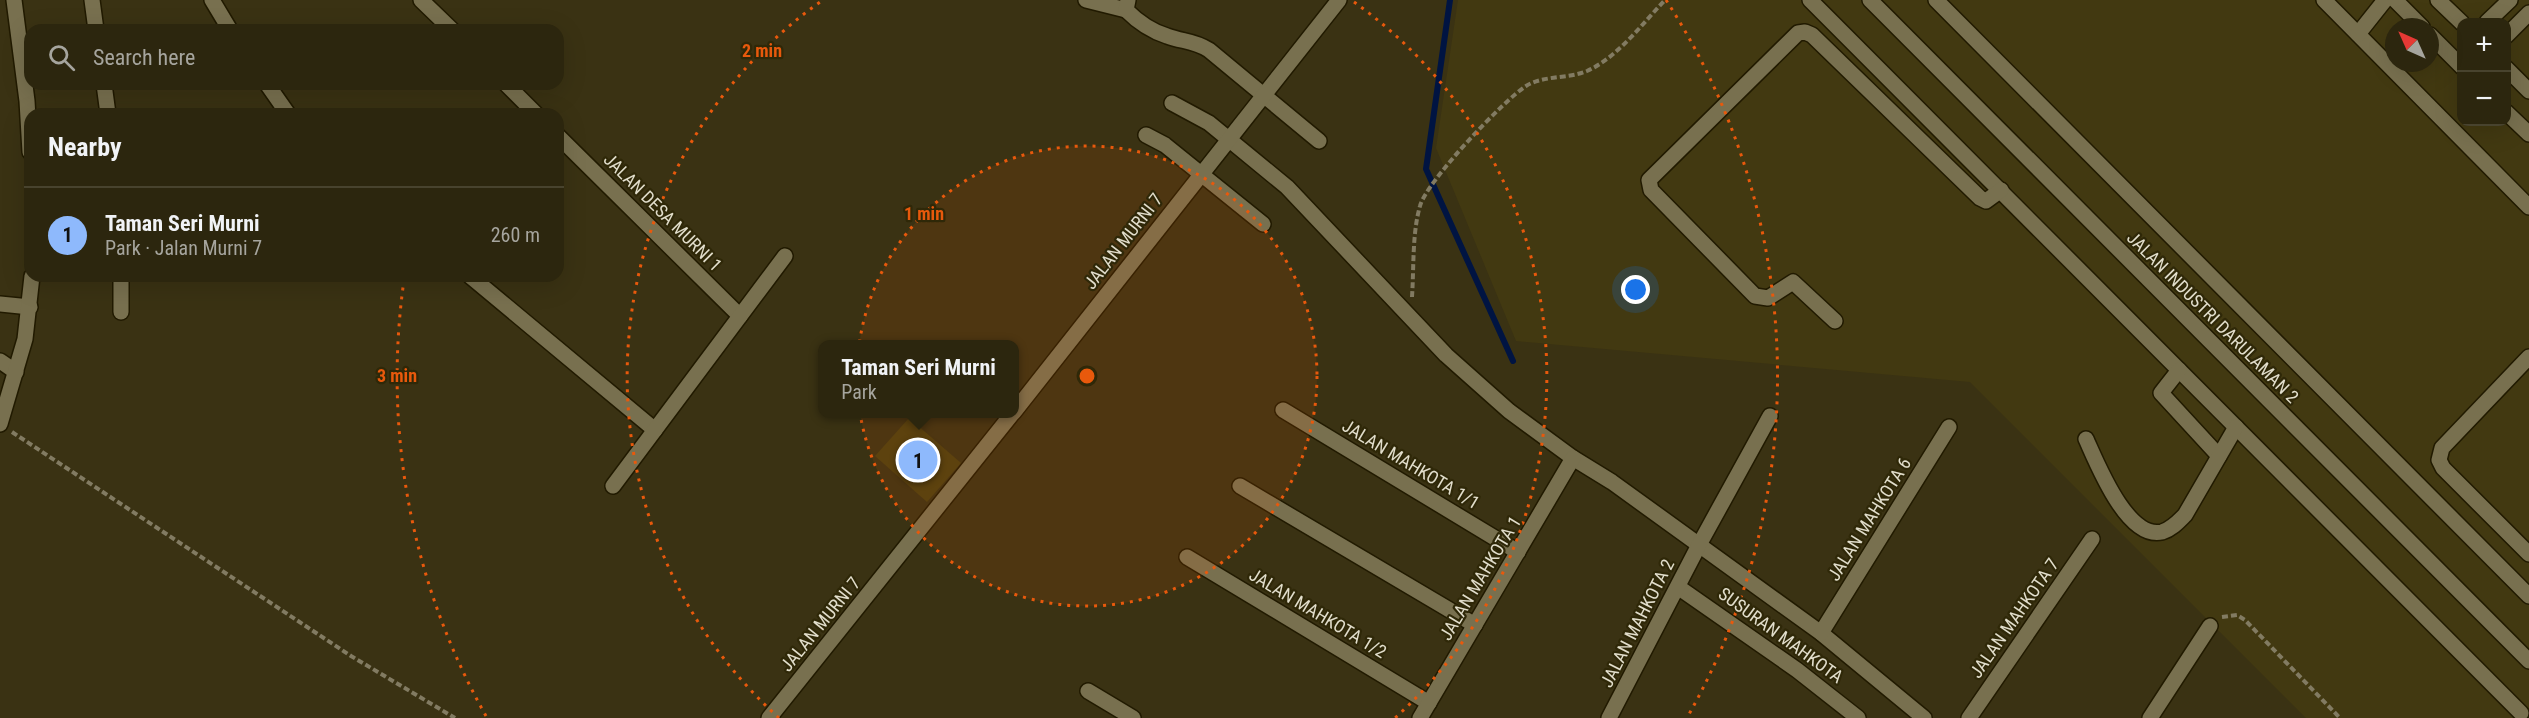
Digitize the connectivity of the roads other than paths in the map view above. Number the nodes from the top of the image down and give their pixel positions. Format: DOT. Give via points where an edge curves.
graph roads {
  1 [pos="14,0"];
  2 [pos="92,0"];
  3 [pos="212,0"];
  4 [pos="421,0"];
  5 [pos="1086,0"];
  6 [pos="1339,0"];
  7 [pos="1810,0"];
  8 [pos="1870,0"];
  9 [pos="1936,0"];
  10 [pos="2324,0"];
  11 [pos="2385,0"];
  12 [pos="2395,0"];
  13 [pos="2438,0"];
  14 [pos="2510,0"];
  15 [pos="1127,5"];
  16 [pos="2529,13"];
  17 [pos="2413,18"];
  18 [pos="2457,18"];
  19 [pos="2491,18"];
  20 [pos="95,24"];
  21 [pos="226,24"];
  22 [pos="446,24"];
  23 [pos="2511,31"];
  24 [pos="2358,34"];
  25 [pos="2439,42"];
  26 [pos="2457,56"];
  27 [pos="2510,72"];
  28 [pos="24,77"];
  29 [pos="26,90"];
  30 [pos="105,90"];
  31 [pos="271,90"];
  32 [pos="512,90"];
  33 [pos="2529,91"];
  34 [pos="1263,95"];
  35 [pos="1172,103"];
  36 [pos="27,108"];
  37 [pos="107,108"];
  38 [pos="284,108"];
  39 [pos="530,108"];
  40 [pos="2511,117"];
  41 [pos="2529,134"];
  42 [pos="1146,135"];
  43 [pos="1230,138"];
  44 [pos="1319,141"];
  45 [pos="564,142"];
  46 [pos="1201,173"];
  47 [pos="2001,190"];
  48 [pos="2529,207"];
  49 [pos="1263,224"];
  50 [pos="785,256"];
  51 [pos="32,282"];
  52 [pos="121,282"];
  53 [pos="477,282"];
  54 [pos="0,304"];
  55 [pos="30,306"];
  56 [pos="121,312"];
  57 [pos="740,316"];
  58 [pos="1835,321"];
  59 [pos="2529,357"];
  60 [pos="0,361"];
  61 [pos="2179,370"];
  62 [pos="16,372"];
  63 [pos="1019,404"];
  64 [pos="1283,410"];
  65 [pos="1770,416"];
  66 [pos="1008,418"];
  67 [pos="5,427"];
  68 [pos="1949,427"];
  69 [pos="2236,427"];
  70 [pos="655,430"];
  71 [pos="2086,439"];
  72 [pos="2219,456"];
  73 [pos="1573,458"];
  74 [pos="613,486"];
  75 [pos="1240,486"];
  76 [pos="2092,539"];
  77 [pos="1699,545"];
  78 [pos="1518,552"];
  79 [pos="2529,554"];
  80 [pos="1187,557"];
  81 [pos="1678,587"];
  82 [pos="2529,596"];
  83 [pos="1475,625"];
  84 [pos="2210,626"];
  85 [pos="1821,633"];
  86 [pos="2529,661"];
  87 [pos="1088,691"];
  88 [pos="1429,703"];
  89 [pos="2521,713"];
  90 [pos="769,718"];
  91 [pos="1133,718"];
  92 [pos="1420,718"];
  93 [pos="1610,718"];
  94 [pos="1858,718"];
  95 [pos="1924,718"];
  96 [pos="1969,718"];
  97 [pos="2150,718"];
  1 -- 28 [label="street"];
  2 -- 20 [label="street"];
  3 -- 21 [label="street"];
  4 -- 22 [label="street"];
  5 -- 15 [label="street"];
  6 -- 34 [label="street, JALAN MURNI 7"];
  7 -- 47 [label="street"];
  8 -- 86 [label="street, JALAN INDUSTRI DARULAMAN 2"];
  9 -- 82 [label="street"];
  10 -- 24 [label="street"];
  11 -- 24 [label="street"];
  12 -- 17 [label="street"];
  13 -- 18 [label="street"];
  14 -- 19 [label="street"];
  15 -- 34 [label="street" via="1137,20 1149,28 1168,37 1196,42 1209,50"];
  16 -- 23 [label="street"];
  24 -- 48 [label="street"];
  25 -- 26 [label="street"];
  27 -- 33 [label="street"];
  29 -- 36 [label="street"];
  30 -- 37 [label="street"];
  31 -- 38 [label="street"];
  32 -- 39 [label="street"];
  34 -- 43 [label="street, JALAN MURNI 7"];
  34 -- 44 [label="street"];
  35 -- 43 [label="street"];
  40 -- 41 [label="street"];
  42 -- 46 [label="street"];
  43 -- 46 [label="street, JALAN MURNI 7"];
  43 -- 73 [label="street" via="1287,187 1446,355 1509,411"];
  45 -- 57 [label="street, JALAN DESA MURNI 1"];
  46 -- 49 [label="street"];
  46 -- 63 [label="street, JALAN MURNI 7"];
  47 -- 58 [label="street" via="1986,201 1980,198 1812,35 1798,33 1649,180 1649,185 1755,296 1768,298 1793,282"];
  47 -- 61 [label="street"];
  50 -- 57 [label="street"];
  51 -- 55 [label="street"];
  52 -- 56 [label="street"];
  53 -- 70 [label="street"];
  54 -- 55 [label="street"];
  55 -- 62 [label="street"];
  57 -- 70 [label="street"];
  59 -- 79 [label="street" via="2442,448 2439,460"];
  60 -- 62 [label="street"];
  61 -- 69 [label="street"];
  61 -- 72 [label="street" via="2161,393"];
  62 -- 67 [label="street"];
  64 -- 78 [label="street, JALAN MAHKOTA 1/1"];
  65 -- 77 [label="street, JALAN MAHKOTA 2"];
  66 -- 90 [label="street, JALAN MURNI 7"];
  68 -- 85 [label="street, JALAN MAHKOTA 6"];
  69 -- 72 [label="street"];
  69 -- 89 [label="street"];
  70 -- 74 [label="street"];
  71 -- 72 [label="street" via="2118,503 2137,523 2152,531 2162,532 2185,515"];
  73 -- 77 [label="street"];
  73 -- 78 [label="street, JALAN MAHKOTA 1"];
  75 -- 83 [label="street"];
  76 -- 96 [label="street, JALAN MAHKOTA 7"];
  77 -- 81 [label="street, JALAN MAHKOTA 2"];
  77 -- 85 [label="street"];
  78 -- 83 [label="street, JALAN MAHKOTA 1"];
  80 -- 88 [label="street, JALAN MAHKOTA 1/2"];
  81 -- 93 [label="street, JALAN MAHKOTA 2"];
  81 -- 94 [label="street, SUSURAN MAHKOTA" via="1797,669"];
  83 -- 88 [label="street, JALAN MAHKOTA 1"];
  84 -- 97 [label="street"];
  85 -- 95 [label="street"];
  87 -- 91 [label="street"];
  88 -- 92 [label="street, JALAN MAHKOTA 1"];
}
